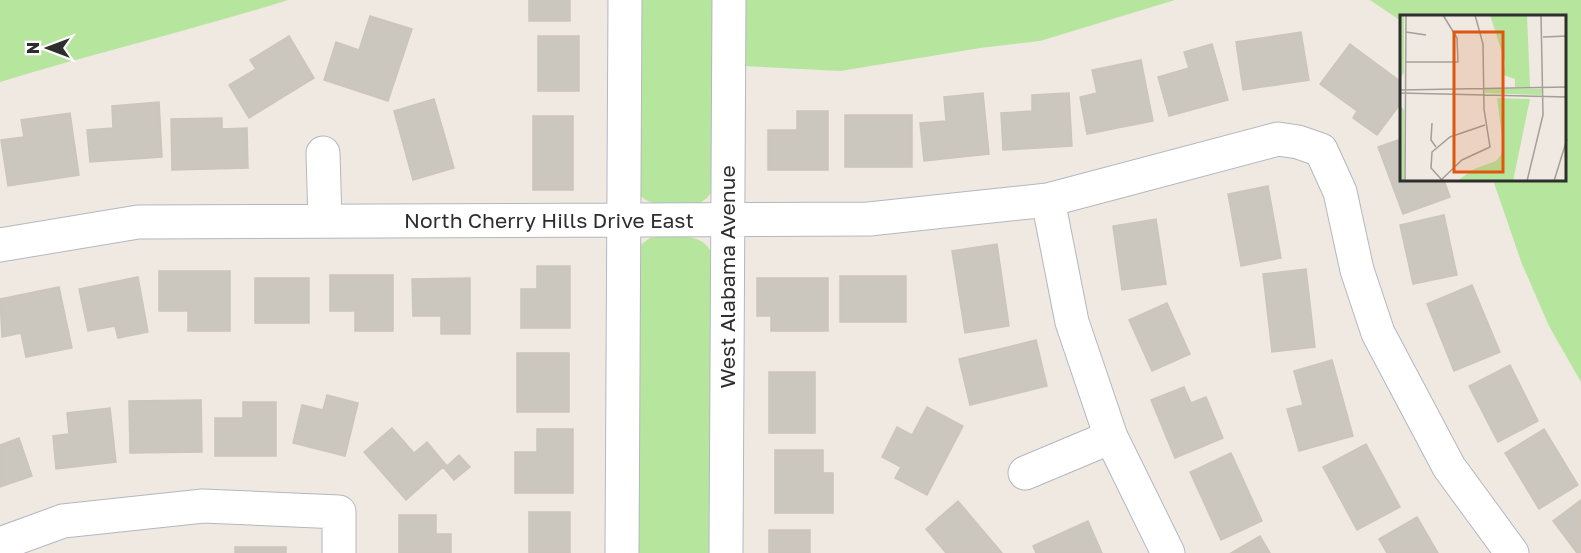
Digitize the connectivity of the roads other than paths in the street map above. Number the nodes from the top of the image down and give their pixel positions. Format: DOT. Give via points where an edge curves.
graph roads {
  1 [pos="625,0"];
  2 [pos="729,0"];
  3 [pos="323,153"];
  4 [pos="1048,200"];
  5 [pos="325,221"];
  6 [pos="624,221"];
  7 [pos="728,221"];
  8 [pos="0,246"];
  9 [pos="1111,437"];
  10 [pos="1024,473"];
  11 [pos="0,544"];
  12 [pos="339,553"];
  13 [pos="622,553"];
  14 [pos="726,553"];
  15 [pos="1168,553"];
  16 [pos="1512,553"];
  1 -- 6 [label="street"];
  2 -- 7 [label="street, West Alabama Avenue"];
  3 -- 5 [label="street"];
  4 -- 7 [label="street, North Cherry Hills Drive East" via="868,219"];
  4 -- 9 [label="street" via="1072,322"];
  4 -- 16 [label="street, North Cherry Hills Drive East" via="1278,139 1321,150 1340,192 1357,270 1378,333 1449,467"];
  5 -- 6 [label="street, North Cherry Hills Drive East"];
  5 -- 8 [label="street, North Cherry Hills Drive East" via="138,222"];
  6 -- 7 [label="street, North Cherry Hills Drive East"];
  6 -- 13 [label="street"];
  7 -- 14 [label="street, West Alabama Avenue"];
  9 -- 10 [label="street"];
  9 -- 15 [label="street"];
  11 -- 12 [label="street" via="63,521 203,506 339,512"];
}
